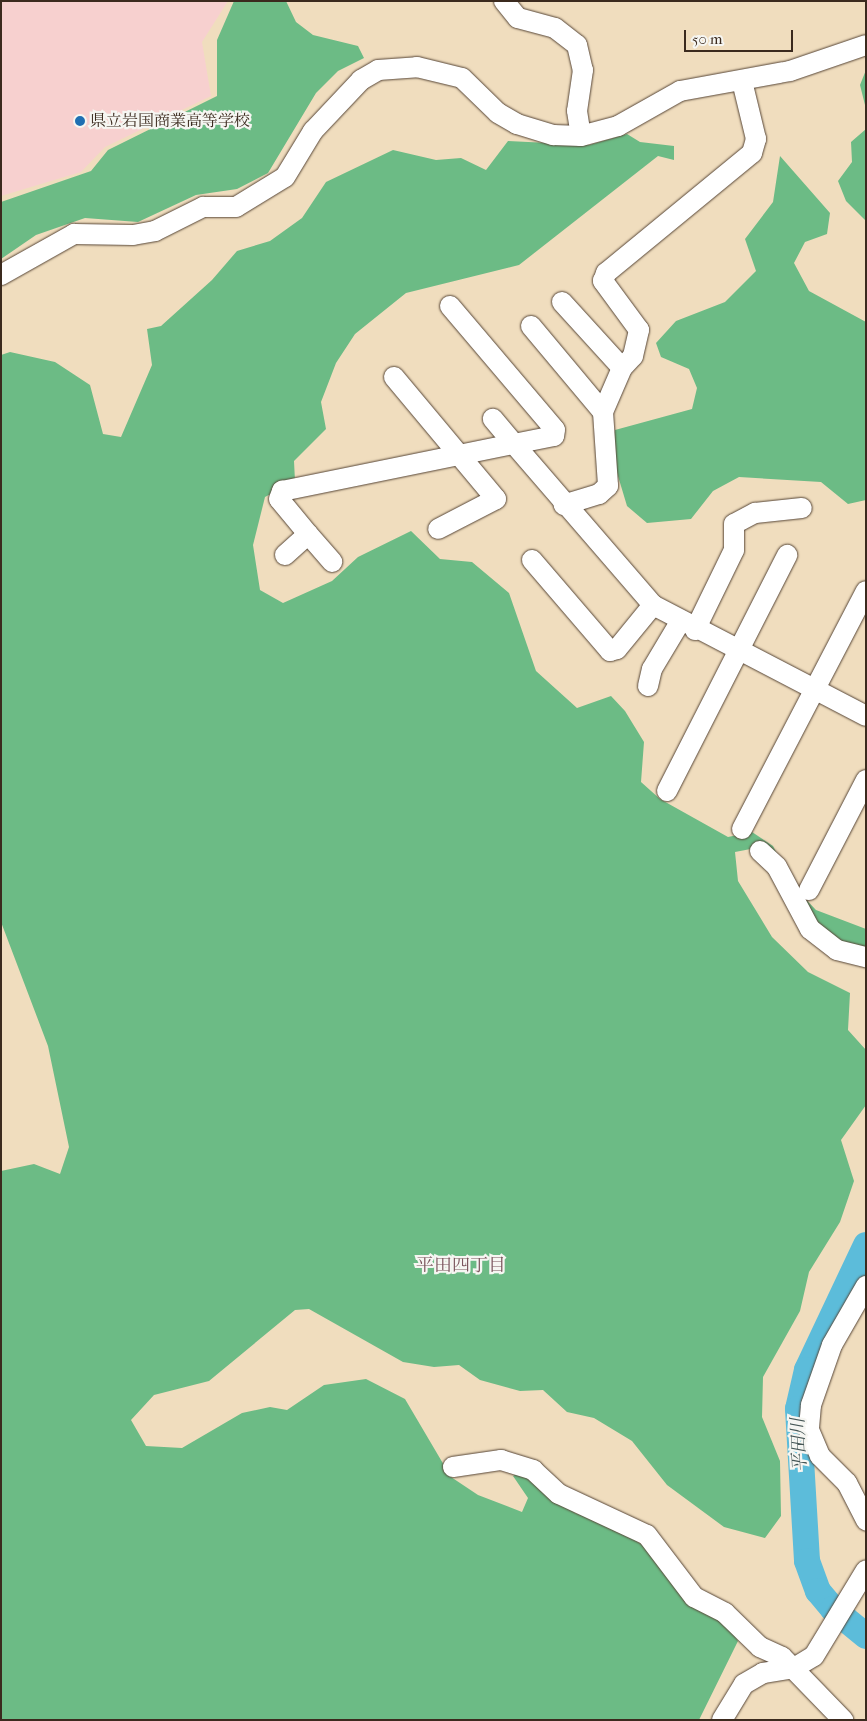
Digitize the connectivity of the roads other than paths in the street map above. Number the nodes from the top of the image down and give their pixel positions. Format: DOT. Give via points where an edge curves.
graph roads {
  1 [pos="504,1"];
  2 [pos="866,45"];
  3 [pos="742,81"];
  4 [pos="581,136"];
  5 [pos="1,275"];
  6 [pos="562,302"];
  7 [pos="450,306"];
  8 [pos="531,326"];
  9 [pos="622,368"];
  10 [pos="394,377"];
  11 [pos="604,412"];
  12 [pos="493,419"];
  13 [pos="514,444"];
  14 [pos="456,454"];
  15 [pos="564,505"];
  16 [pos="802,508"];
  17 [pos="438,529"];
  18 [pos="308,534"];
  19 [pos="286,555"];
  20 [pos="787,555"];
  21 [pos="532,560"];
  22 [pos="332,562"];
  23 [pos="866,591"];
  24 [pos="653,604"];
  25 [pos="688,626"];
  26 [pos="738,651"];
  27 [pos="648,686"];
  28 [pos="816,690"];
  29 [pos="866,716"];
  30 [pos="866,780"];
  31 [pos="667,791"];
  32 [pos="742,829"];
  33 [pos="760,851"];
  34 [pos="810,890"];
  35 [pos="866,957"];
  36 [pos="864,1293"];
  37 [pos="453,1467"];
  38 [pos="866,1520"];
  39 [pos="866,1570"];
  40 [pos="794,1668"];
  41 [pos="722,1720"];
  42 [pos="843,1720"];
  1 -- 4 [label="street" via="518,18 555,28 577,45 583,70 577,111"];
  2 -- 3 [label="street" via="790,71"];
  3 -- 4 [label="street" via="680,91 618,126"];
  3 -- 9 [label="street" via="756,139 752,153 606,273 603,281 639,330 633,356"];
  4 -- 5 [label="street" via="553,135 517,124 498,113 462,78 417,67 378,70 361,80 313,130 285,177 236,207 203,207 155,231 133,235 74,234"];
  6 -- 9 [label="street"];
  7 -- 13 [label="street" via="555,430 554,436"];
  8 -- 11 [label="street"];
  9 -- 11 [label="street"];
  10 -- 14 [label="street"];
  11 -- 15 [label="street" via="608,486 599,494"];
  12 -- 13 [label="street"];
  13 -- 14 [label="street"];
  13 -- 15 [label="street"];
  14 -- 17 [label="street" via="496,499"];
  14 -- 18 [label="street" via="282,491 279,499"];
  15 -- 24 [label="street"];
  16 -- 25 [label="street" via="755,513 734,524 734,550"];
  18 -- 19 [label="street"];
  18 -- 22 [label="street"];
  20 -- 26 [label="street"];
  21 -- 24 [label="street" via="610,651 618,649"];
  23 -- 28 [label="street"];
  24 -- 25 [label="street"];
  25 -- 26 [label="street"];
  25 -- 27 [label="street" via="652,669"];
  26 -- 28 [label="street"];
  26 -- 31 [label="street"];
  28 -- 29 [label="street"];
  28 -- 32 [label="street"];
  30 -- 34 [label="street"];
  33 -- 35 [label="street" via="777,867 810,929 837,950"];
  36 -- 38 [label="street" via="832,1345 811,1405 809,1430 820,1456 847,1483"];
  37 -- 40 [label="street" via="501,1460 532,1470 559,1494 647,1535 694,1597 724,1613 760,1647 777,1653"];
  39 -- 40 [label="street" via="839,1620 814,1656"];
  40 -- 41 [label="street" via="763,1673 744,1684"];
  40 -- 42 [label="street"];
}
